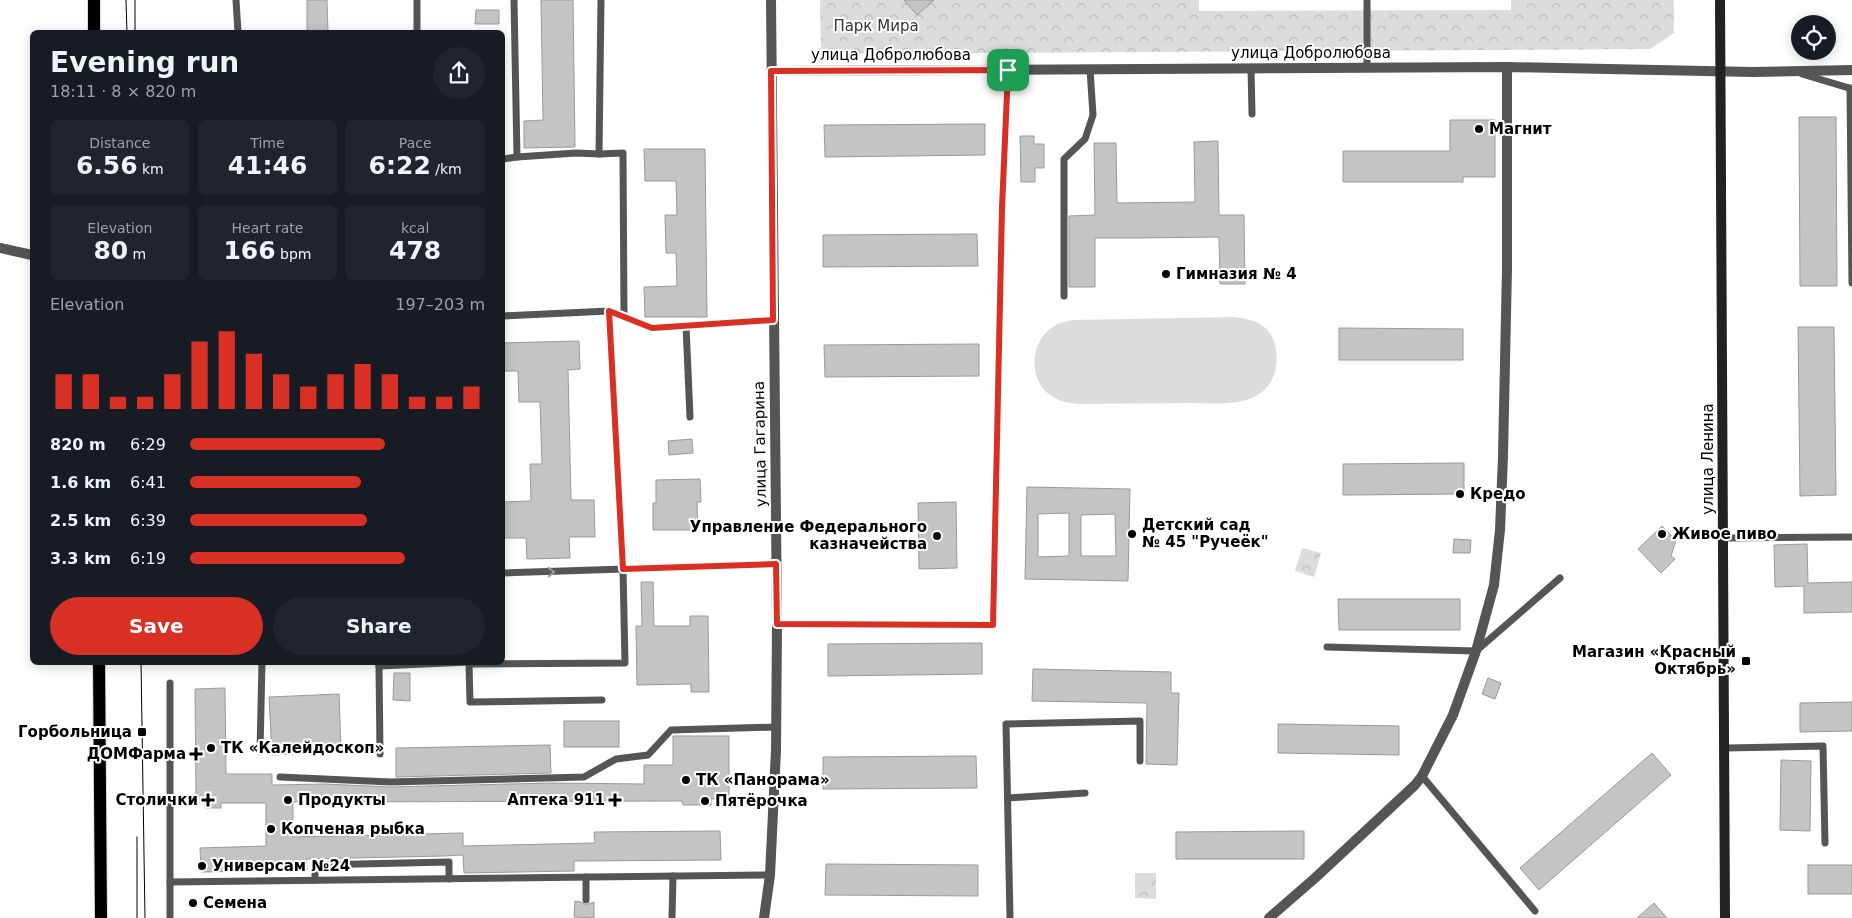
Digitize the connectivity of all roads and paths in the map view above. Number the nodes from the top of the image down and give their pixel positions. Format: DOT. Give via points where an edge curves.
graph roads {
  1 [pos="94,0"];
  2 [pos="236,0"];
  3 [pos="417,0"];
  4 [pos="514,0"];
  5 [pos="601,0"];
  6 [pos="771,0"];
  7 [pos="1367,0"];
  8 [pos="1720,0"];
  9 [pos="94,30"];
  10 [pos="238,30"];
  11 [pos="417,30"];
  12 [pos="1507,67"];
  13 [pos="1252,68"];
  14 [pos="1367,68"];
  15 [pos="1090,69"];
  16 [pos="1008,70"];
  17 [pos="1852,70"];
  18 [pos="771,71"];
  19 [pos="1721,71"];
  20 [pos="1793,71"];
  21 [pos="1851,88"];
  22 [pos="1252,114"];
  23 [pos="599,154"];
  24 [pos="517,157"];
  25 [pos="505,159"];
  26 [pos="0,248"];
  27 [pos="30,255"];
  28 [pos="1852,283"];
  29 [pos="1064,296"];
  30 [pos="609,311"];
  31 [pos="505,316"];
  32 [pos="624,317"];
  33 [pos="773,320"];
  34 [pos="686,326"];
  35 [pos="690,416"];
  36 [pos="1852,537"];
  37 [pos="1723,538"];
  38 [pos="776,564"];
  39 [pos="623,569"];
  40 [pos="505,573"];
  41 [pos="1560,578"];
  42 [pos="777,624"];
  43 [pos="1327,647"];
  44 [pos="1476,651"];
  45 [pos="505,663"];
  46 [pos="99,665"];
  47 [pos="262,665"];
  48 [pos="379,665"];
  49 [pos="469,665"];
  50 [pos="170,683"];
  51 [pos="602,700"];
  52 [pos="776,727"];
  53 [pos="1725,748"];
  54 [pos="260,751"];
  55 [pos="380,754"];
  56 [pos="1140,761"];
  57 [pos="1422,776"];
  58 [pos="280,777"];
  59 [pos="1085,793"];
  60 [pos="1008,798"];
  61 [pos="1825,843"];
  62 [pos="770,875"];
  63 [pos="673,876"];
  64 [pos="586,877"];
  65 [pos="449,878"];
  66 [pos="315,880"];
  67 [pos="170,882"];
  68 [pos="586,900"];
  69 [pos="1535,911"];
  70 [pos="101,918"];
  71 [pos="170,918"];
  72 [pos="672,918"];
  73 [pos="764,918"];
  74 [pos="1010,918"];
  75 [pos="1268,918"];
  76 [pos="1725,918"];
  1 -- 9 [label="main road"];
  2 -- 10 [label="lane"];
  3 -- 11 [label="lane"];
  4 -- 24 [label="lane"];
  5 -- 23 [label="lane"];
  6 -- 18 [label="street, улица Гагарина"];
  7 -- 14 [label="lane"];
  8 -- 19 [label="main road, улица Ленина"];
  12 -- 14 [label="street, улица Добролюбова"];
  12 -- 19 [label="street, улица Добролюбова"];
  12 -- 44 [label="street" via="1507,268 1500,530 1494,585"];
  13 -- 14 [label="street, улица Добролюбова"];
  13 -- 15 [label="street, улица Добролюбова"];
  13 -- 22 [label="lane"];
  15 -- 16 [label="street, улица Добролюбова"];
  15 -- 29 [label="lane" via="1092,115 1085,139 1064,159"];
  16 -- 18 [label="street, улица Добролюбова"];
  16 -- 42 [label="lane" via="993,625"];
  17 -- 20 [label="street, улица Добролюбова"];
  18 -- 33 [label="street, улица Гагарина"];
  19 -- 20 [label="street, улица Добролюбова"];
  19 -- 37 [label="main road, улица Ленина"];
  20 -- 21 [label="lane"];
  21 -- 28 [label="lane"];
  23 -- 24 [label="lane"];
  23 -- 32 [label="lane" via="623,153"];
  24 -- 25 [label="lane"];
  26 -- 27 [label="street"];
  30 -- 31 [label="lane"];
  30 -- 32 [label="lane"];
  30 -- 39 [label="lane"];
  32 -- 34 [label="lane" via="652,328"];
  33 -- 34 [label="lane"];
  33 -- 38 [label="street, улица Гагарина"];
  34 -- 35 [label="lane"];
  36 -- 37 [label="lane"];
  37 -- 53 [label="main road, улица Ленина"];
  38 -- 39 [label="lane"];
  38 -- 42 [label="street, улица Гагарина"];
  40 -- 39 [label="lane, one-way"];
  39 -- 45 [label="lane" via="625,663"];
  41 -- 44 [label="lane"];
  42 -- 52 [label="street, улица Гагарина"];
  43 -- 44 [label="lane"];
  44 -- 57 [label="street" via="1453,716"];
  46 -- 70 [label="main road"];
  47 -- 54 [label="lane"];
  48 -- 55 [label="lane"];
  49 -- 51 [label="lane" via="470,702"];
  50 -- 67 [label="lane"];
  52 -- 58 [label="lane" via="671,730 648,755 616,759 584,777 390,782"];
  52 -- 62 [label="street, улица Гагарина"];
  53 -- 61 [label="lane" via="1823,746"];
  53 -- 76 [label="main road, улица Ленина"];
  56 -- 60 [label="lane" via="1140,721 1006,724"];
  57 -- 69 [label="lane"];
  57 -- 75 [label="street"];
  59 -- 60 [label="lane"];
  60 -- 74 [label="lane"];
  62 -- 63 [label="lane"];
  62 -- 73 [label="street, улица Гагарина"];
  63 -- 64 [label="lane"];
  63 -- 72 [label="lane"];
  64 -- 65 [label="lane"];
  64 -- 68 [label="lane"];
  65 -- 66 [label="lane"];
  65 -- 66 [label="lane" via="449,862 315,865"];
  66 -- 67 [label="lane"];
  67 -- 71 [label="lane"];
}
